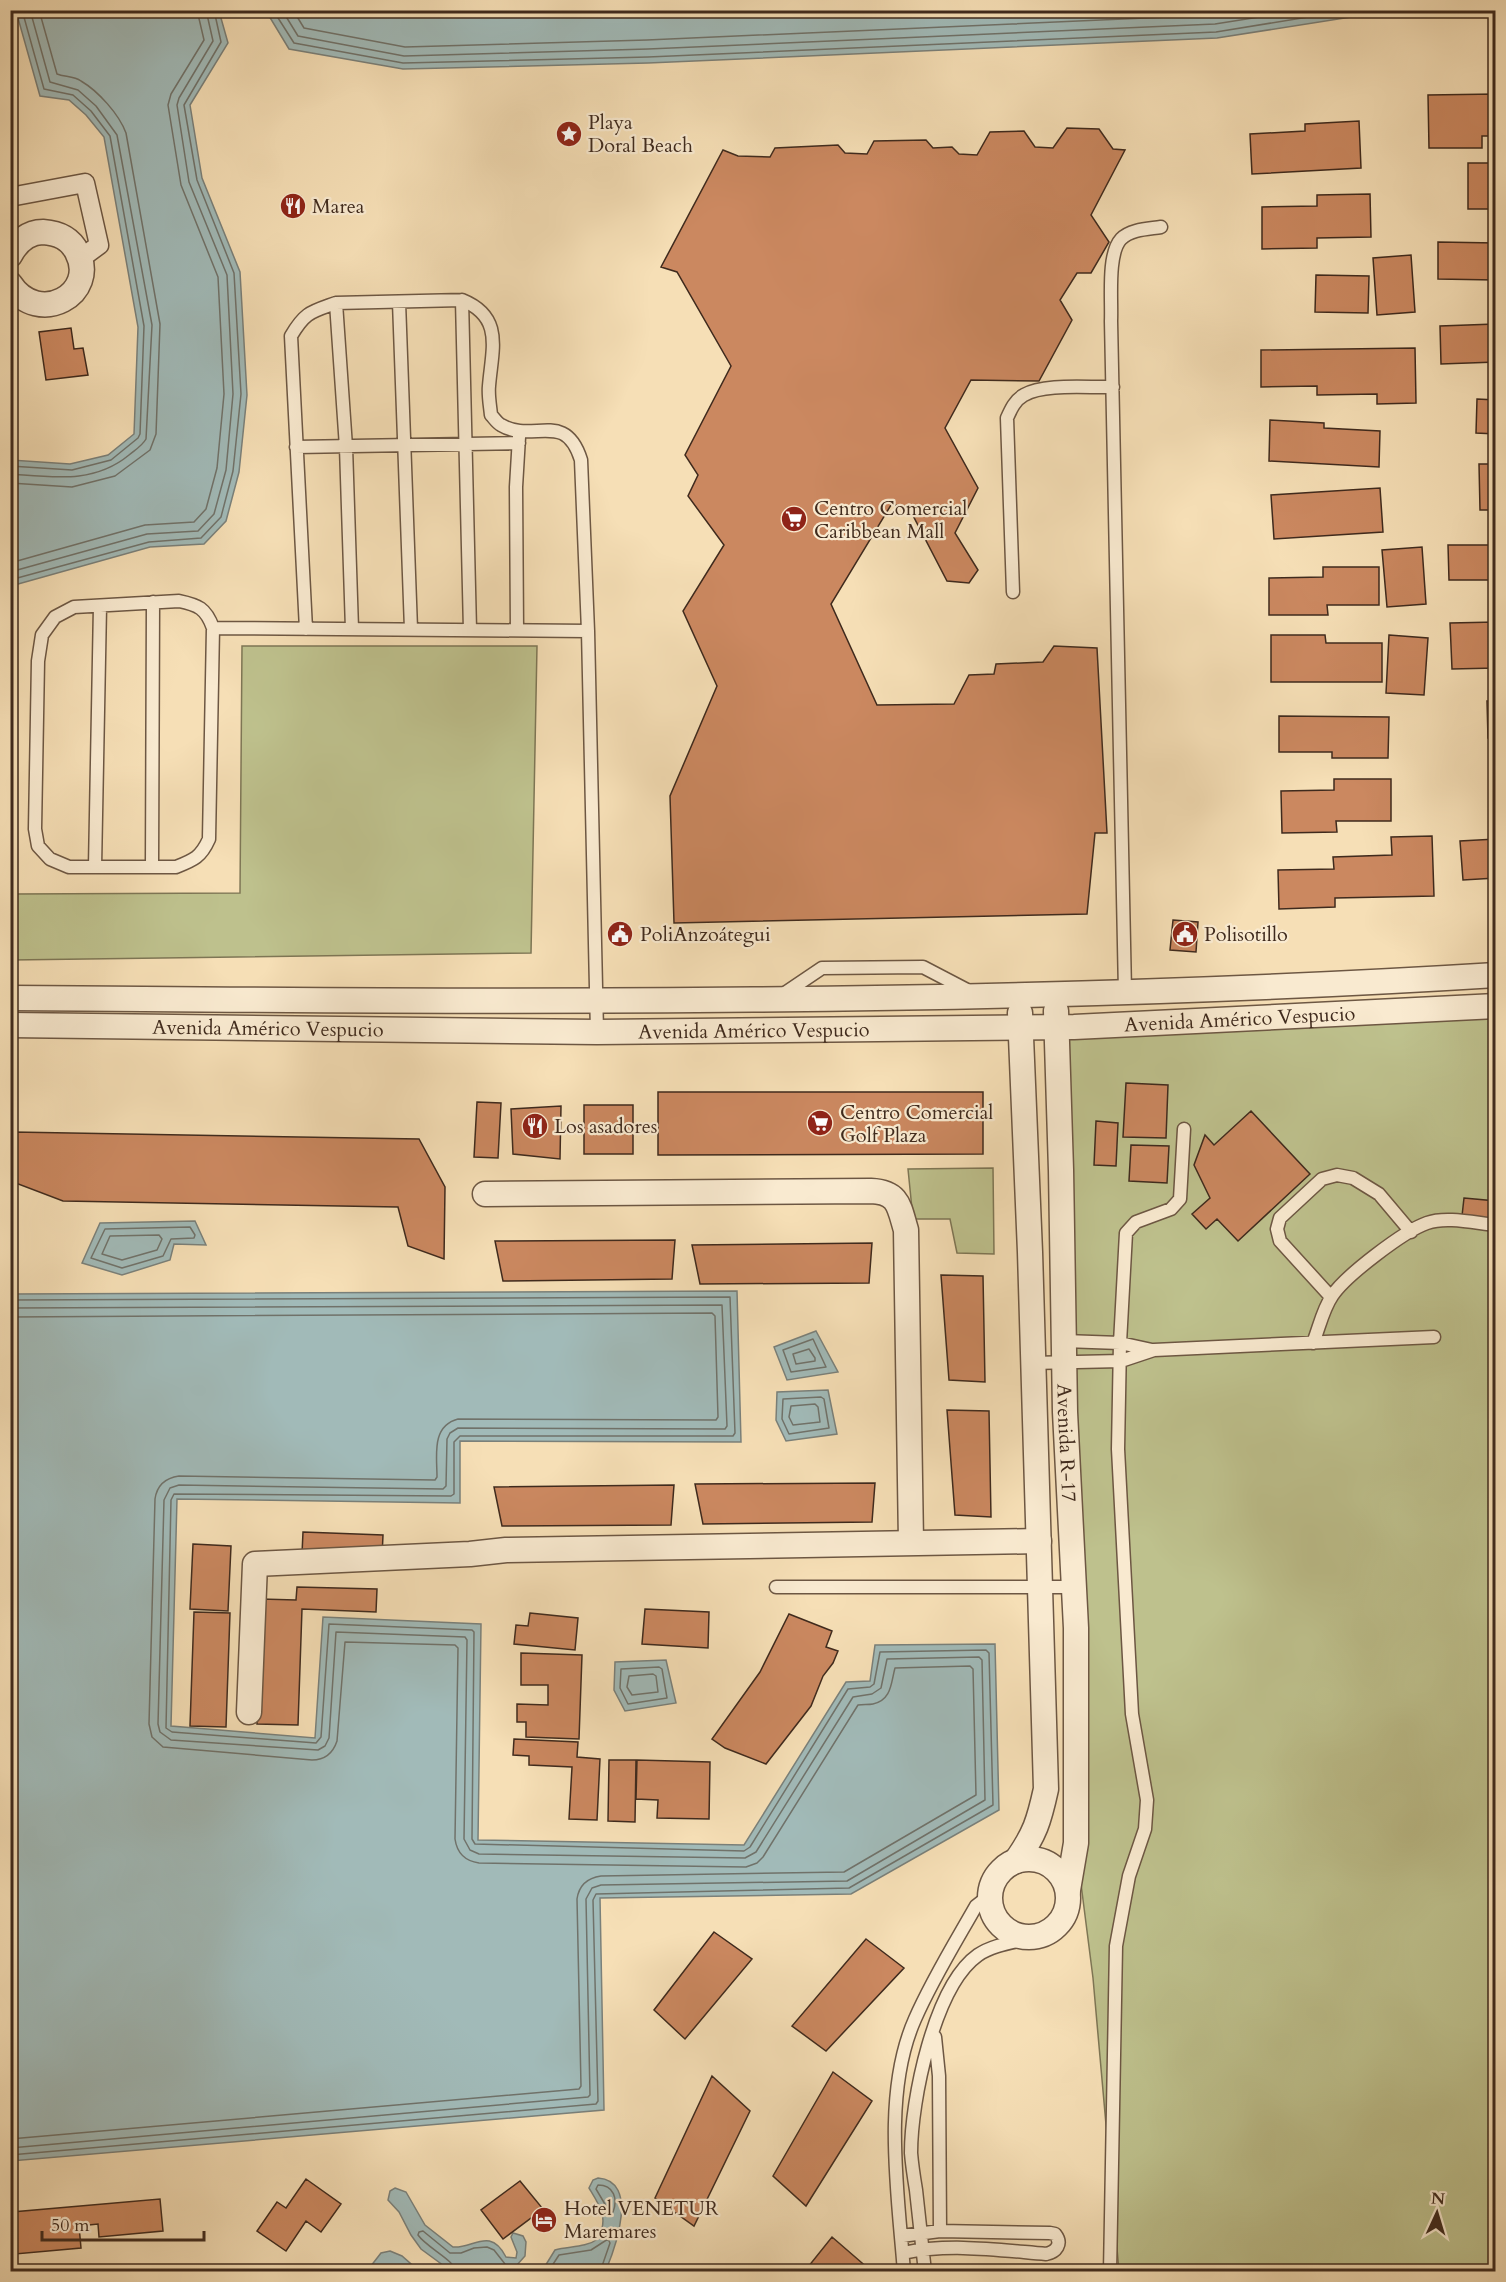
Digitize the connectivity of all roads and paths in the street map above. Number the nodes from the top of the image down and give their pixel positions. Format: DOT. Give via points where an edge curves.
graph roads {
  1 [pos="10,197"];
  2 [pos="1161,228"];
  3 [pos="10,255"];
  4 [pos="80,259"];
  5 [pos="10,284"];
  6 [pos="462,300"];
  7 [pos="399,302"];
  8 [pos="336,303"];
  9 [pos="1113,387"];
  10 [pos="519,436"];
  11 [pos="467,444"];
  12 [pos="405,446"];
  13 [pos="296,447"];
  14 [pos="346,447"];
  15 [pos="1014,592"];
  16 [pos="153,602"];
  17 [pos="100,606"];
  18 [pos="213,628"];
  19 [pos="306,628"];
  20 [pos="352,629"];
  21 [pos="411,629"];
  22 [pos="470,630"];
  23 [pos="517,630"];
  24 [pos="588,631"];
  25 [pos="95,867"];
  26 [pos="152,867"];
  27 [pos="1496,975"];
  28 [pos="1125,992"];
  29 [pos="1055,994"];
  30 [pos="1020,995"];
  31 [pos="10,998"];
  32 [pos="595,1002"];
  33 [pos="1496,1006"];
  34 [pos="10,1025"];
  35 [pos="1021,1027"];
  36 [pos="1056,1027"];
  37 [pos="597,1032"];
  38 [pos="1184,1129"];
  39 [pos="485,1194"];
  40 [pos="1496,1225"];
  41 [pos="1411,1232"];
  42 [pos="1331,1297"];
  43 [pos="1434,1337"];
  44 [pos="1120,1343"];
  45 [pos="1313,1343"];
  46 [pos="1154,1350"];
  47 [pos="1065,1352"];
  48 [pos="1120,1361"];
  49 [pos="1032,1363"];
  50 [pos="1039,1541"];
  51 [pos="911,1542"];
  52 [pos="776,1587"];
  53 [pos="1041,1587"];
  54 [pos="1075,1587"];
  55 [pos="249,1712"];
  56 [pos="1077,1788"];
  57 [pos="1046,1789"];
  58 [pos="1016,1861"];
  59 [pos="1068,1890"];
  60 [pos="989,1896"];
  61 [pos="1035,1937"];
  62 [pos="934,2027"];
  63 [pos="940,2231"];
  64 [pos="921,2233"];
  65 [pos="901,2235"];
  66 [pos="923,2249"];
  67 [pos="903,2253"];
  68 [pos="904,2271"];
  69 [pos="925,2271"];
  70 [pos="1110,2271"];
  1 -- 4 [label="street" via="85,183 99,245"];
  2 -- 9 [label="lane" via="1133,232 1122,238 1114,251"];
  3 -- 4 [label="street" via="24,237 40,232 59,234 73,244"];
  4 -- 5 [label="street" via="82,273 78,284 70,296 55,304 40,305 26,300"];
  6 -- 7 [label="lane"];
  6 -- 10 [label="lane" via="477,306 488,318 493,334 490,415"];
  6 -- 11 [label="lane"];
  7 -- 8 [label="lane"];
  7 -- 12 [label="lane"];
  8 -- 13 [label="lane" via="301,319 291,336"];
  8 -- 14 [label="lane"];
  9 -- 15 [label="lane" via="1041,389 1024,395 1007,418"];
  9 -- 28 [label="lane"];
  10 -- 11 [label="lane"];
  10 -- 23 [label="lane"];
  10 -- 24 [label="lane" via="552,429 576,445 581,460"];
  11 -- 12 [label="lane"];
  11 -- 22 [label="lane"];
  12 -- 14 [label="lane"];
  12 -- 21 [label="lane"];
  13 -- 14 [label="lane"];
  13 -- 19 [label="lane"];
  14 -- 20 [label="lane"];
  16 -- 17 [label="lane"];
  16 -- 18 [label="lane" via="195,604 209,614"];
  16 -- 26 [label="lane"];
  17 -- 25 [label="lane"];
  17 -- 25 [label="lane" via="74,607 55,617 42,635 38,661 38,846 50,859 69,867"];
  18 -- 19 [label="lane"];
  18 -- 26 [label="lane" via="208,838 203,852 191,861 176,867"];
  19 -- 20 [label="lane"];
  20 -- 21 [label="lane"];
  21 -- 22 [label="lane"];
  22 -- 23 [label="lane"];
  23 -- 24 [label="lane"];
  24 -- 32 [label="lane"];
  25 -- 26 [label="lane"];
  27 -- 28 [label="street, Avenida Américo Vespucio"];
  28 -- 29 [label="street, Avenida Américo Vespucio"];
  29 -- 30 [label="street, Avenida Américo Vespucio"];
  29 -- 36 [label="street, Avenida R-17"];
  30 -- 32 [label="street, Avenida Américo Vespucio"];
  30 -- 35 [label="street, Avenida R-17"];
  31 -- 32 [label="street, Avenida Américo Vespucio"];
  32 -- 37 [label="lane"];
  33 -- 36 [label="street, Avenida Américo Vespucio"];
  34 -- 37 [label="street, Avenida Américo Vespucio"];
  35 -- 36 [label="street, Avenida Américo Vespucio"];
  35 -- 37 [label="street, Avenida Américo Vespucio"];
  35 -- 49 [label="street, Avenida R-17"];
  36 -- 47 [label="street, Avenida R-17"];
  38 -- 44 [label="lane" via="1180,1198 1171,1209 1136,1222 1126,1233"];
  39 -- 51 [label="street" via="885,1191 898,1202 906,1230"];
  40 -- 41 [label="lane" via="1448,1221 1427,1223"];
  41 -- 42 [label="lane" via="1344,1281"];
  41 -- 42 [label="lane" via="1379,1194 1353,1178 1337,1175 1322,1179 1280,1218 1277,1229 1280,1241"];
  42 -- 45 [label="lane"];
  43 -- 45 [label="lane"];
  44 -- 46 [label="lane"];
  44 -- 47 [label="lane"];
  44 -- 48 [label="lane"];
  45 -- 46 [label="lane"];
  46 -- 48 [label="lane"];
  47 -- 48 [label="lane"];
  47 -- 49 [label="lane"];
  47 -- 54 [label="street, Avenida R-17"];
  48 -- 70 [label="lane" via="1118,1449 1131,1702 1147,1800 1145,1829 1129,1876 1116,1946"];
  49 -- 50 [label="street, Avenida R-17"];
  50 -- 51 [label="street"];
  50 -- 53 [label="street, Avenida R-17"];
  51 -- 55 [label="street" via="506,1550 255,1564"];
  52 -- 53 [label="lane"];
  53 -- 54 [label="lane"];
  53 -- 57 [label="street, Avenida R-17"];
  54 -- 56 [label="street, Avenida R-17"];
  56 -- 57 [label="street"];
  56 -- 59 [label="street, Avenida R-17" via="1076,1843"];
  57 -- 58 [label="street, Avenida R-17" via="1039,1821"];
  58 -- 59 [label="street" via="1029,1858 1054,1867"];
  58 -- 60 [label="street, Avenida R-17" via="996,1876"];
  59 -- 61 [label="street, Avenida R-17" via="1062,1921"];
  60 -- 61 [label="street" via="992,1912 1009,1932"];
  60 -- 65 [label="lane" via="976,1906 938,1973 914,2020 905,2052 898,2079 894,2144"];
  61 -- 62 [label="lane" via="979,1954 960,1972"];
  62 -- 63 [label="lane" via="939,2076"];
  62 -- 64 [label="lane" via="916,2098 911,2154"];
  63 -- 64 [label="lane"];
  63 -- 66 [label="lane" via="1050,2233 1055,2234 1059,2243 1053,2253 1046,2254 954,2247"];
  64 -- 65 [label="lane"];
  64 -- 66 [label="lane"];
  65 -- 67 [label="lane"];
  66 -- 67 [label="lane"];
  66 -- 69 [label="lane"];
  67 -- 68 [label="lane"];
}
